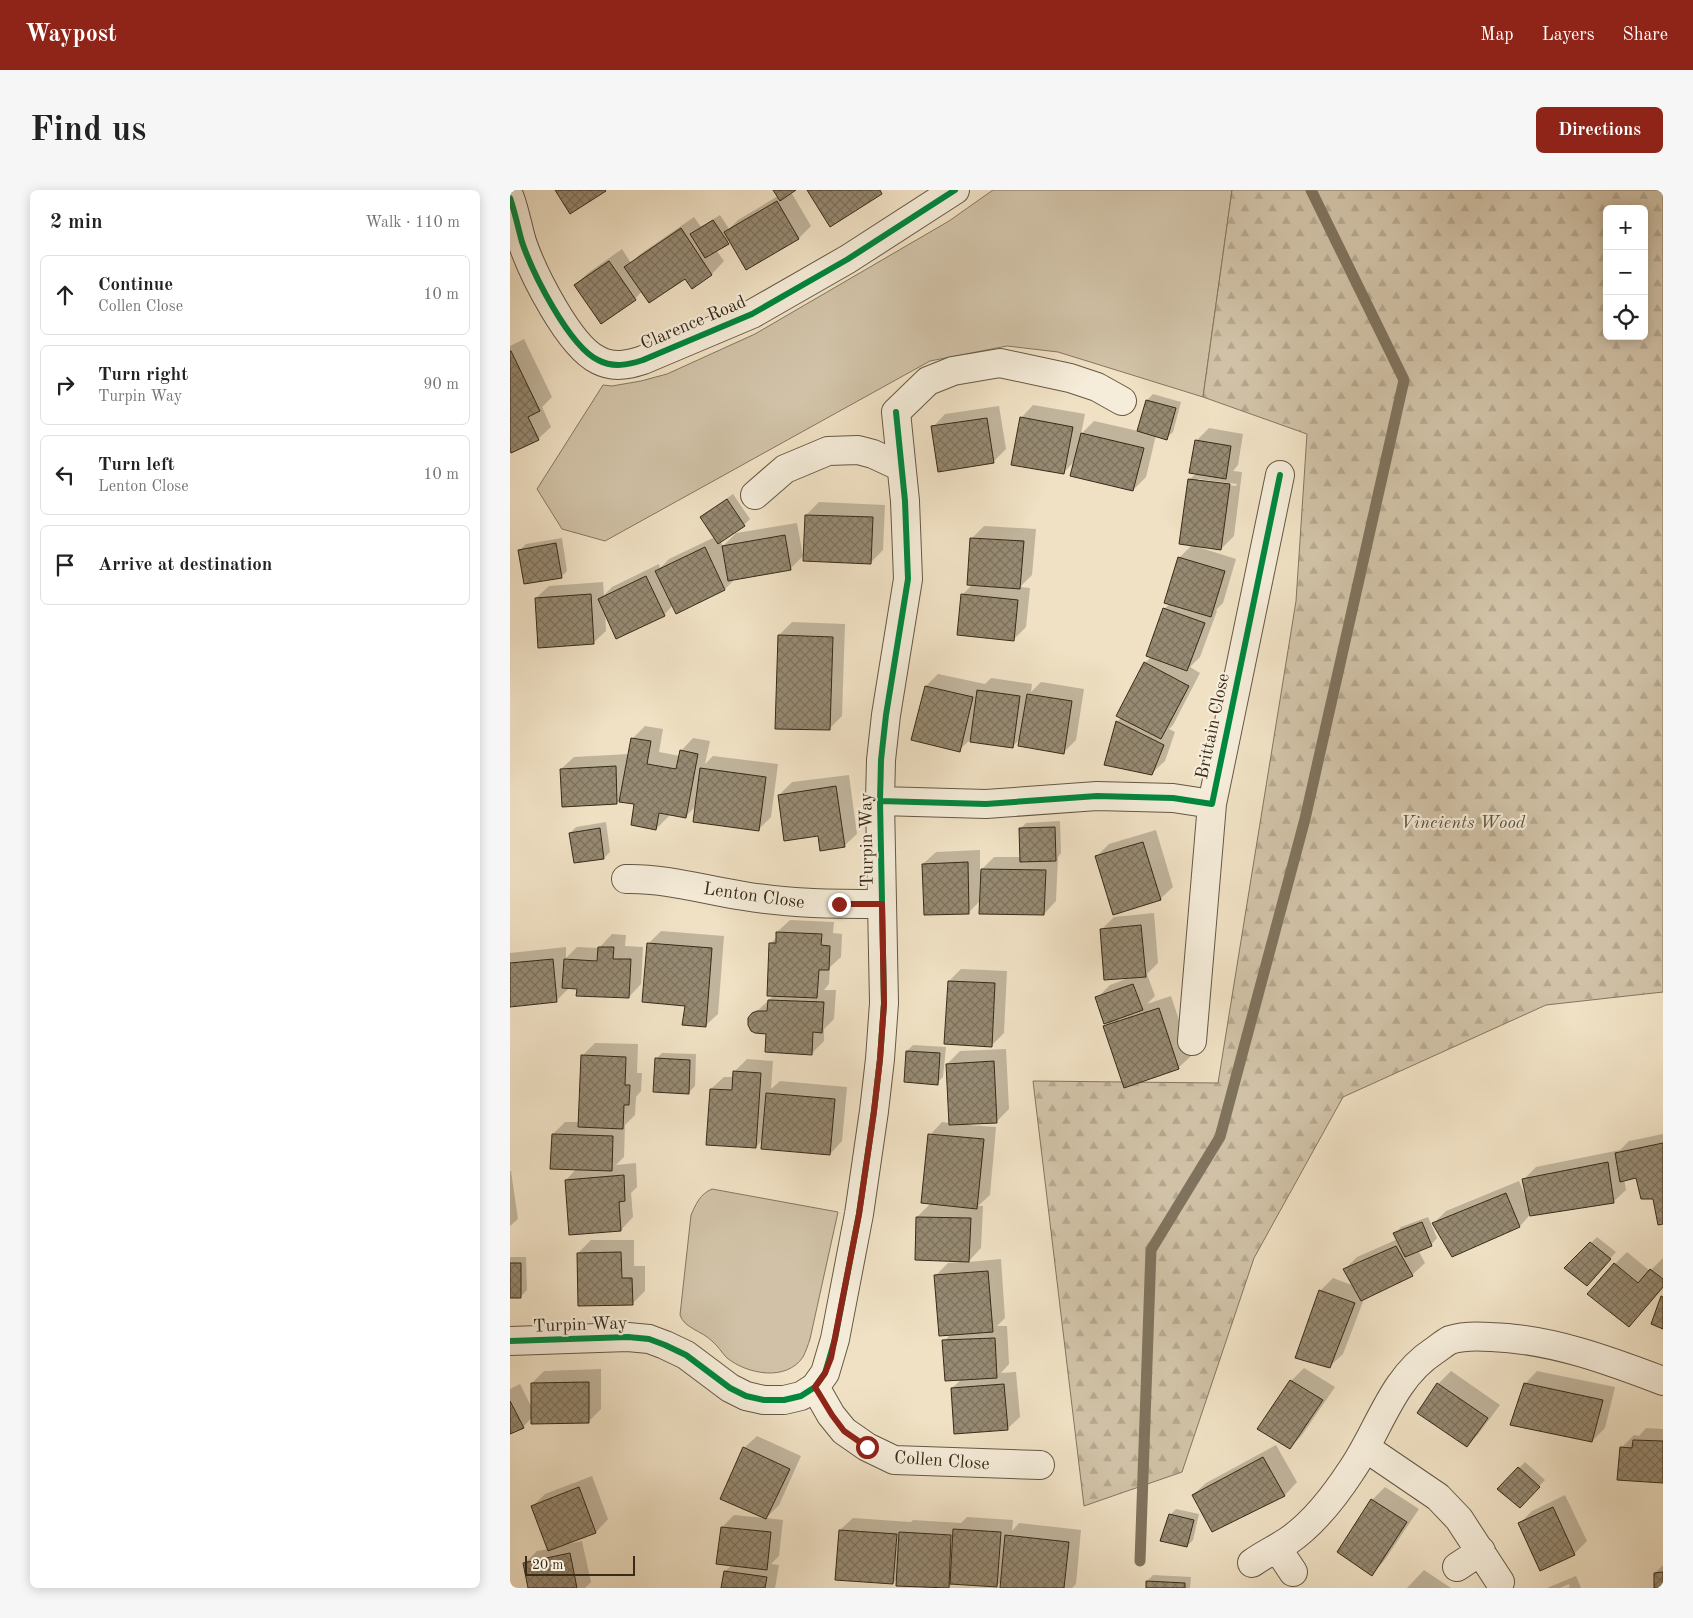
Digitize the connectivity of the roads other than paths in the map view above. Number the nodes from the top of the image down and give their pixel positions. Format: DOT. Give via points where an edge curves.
graph roads {
  1 [pos="955,190"];
  2 [pos="510,198"];
  3 [pos="1122,401"];
  4 [pos="901,467"];
  5 [pos="1280,475"];
  6 [pos="755,495"];
  7 [pos="880,801"];
  8 [pos="1212,804"];
  9 [pos="626,879"];
  10 [pos="882,904"];
  11 [pos="1192,1041"];
  12 [pos="510,1341"];
  13 [pos="1663,1382"];
  14 [pos="815,1387"];
  15 [pos="1366,1448"];
  16 [pos="1040,1465"];
  17 [pos="1276,1548"];
  18 [pos="1482,1551"];
  19 [pos="1252,1562"];
  20 [pos="1457,1567"];
  21 [pos="1293,1572"];
  22 [pos="1500,1582"];
  1 -- 2 [label="street, Clarence Road" via="848,259 752,314 628,365 599,361 573,338 544,291 523,244"];
  3 -- 4 [label="street, Turpin Way" via="1097,387 1070,378 1000,363 953,371 928,382 896,412"];
  4 -- 6 [label="street" via="858,450 828,451 785,469"];
  4 -- 7 [label="street, Turpin Way" via="908,579 886,715"];
  5 -- 8 [label="street, Brittain Close"];
  7 -- 8 [label="street, Brittain Close" via="986,804 1097,796 1173,798"];
  7 -- 10 [label="street, Turpin Way"];
  8 -- 11 [label="street, Brittain Close"];
  9 -- 10 [label="street, Lenton Close" via="644,878 793,902"];
  10 -- 14 [label="street, Turpin Way" via="884,1004 874,1111 859,1214 835,1339 825,1373"];
  12 -- 14 [label="street, Turpin Way" via="628,1336 649,1339 686,1356 746,1396 784,1400 801,1396"];
  13 -- 15 [label="street" via="1572,1349 1534,1341 1474,1336 1449,1340 1419,1360 1392,1395"];
  14 -- 16 [label="street, Collen Close" via="844,1431 894,1460"];
  15 -- 17 [label="street" via="1312,1522"];
  15 -- 18 [label="street" via="1438,1497 1460,1519"];
  17 -- 19 [label="street"];
  17 -- 21 [label="street"];
  18 -- 20 [label="street"];
  18 -- 22 [label="street"];
}
